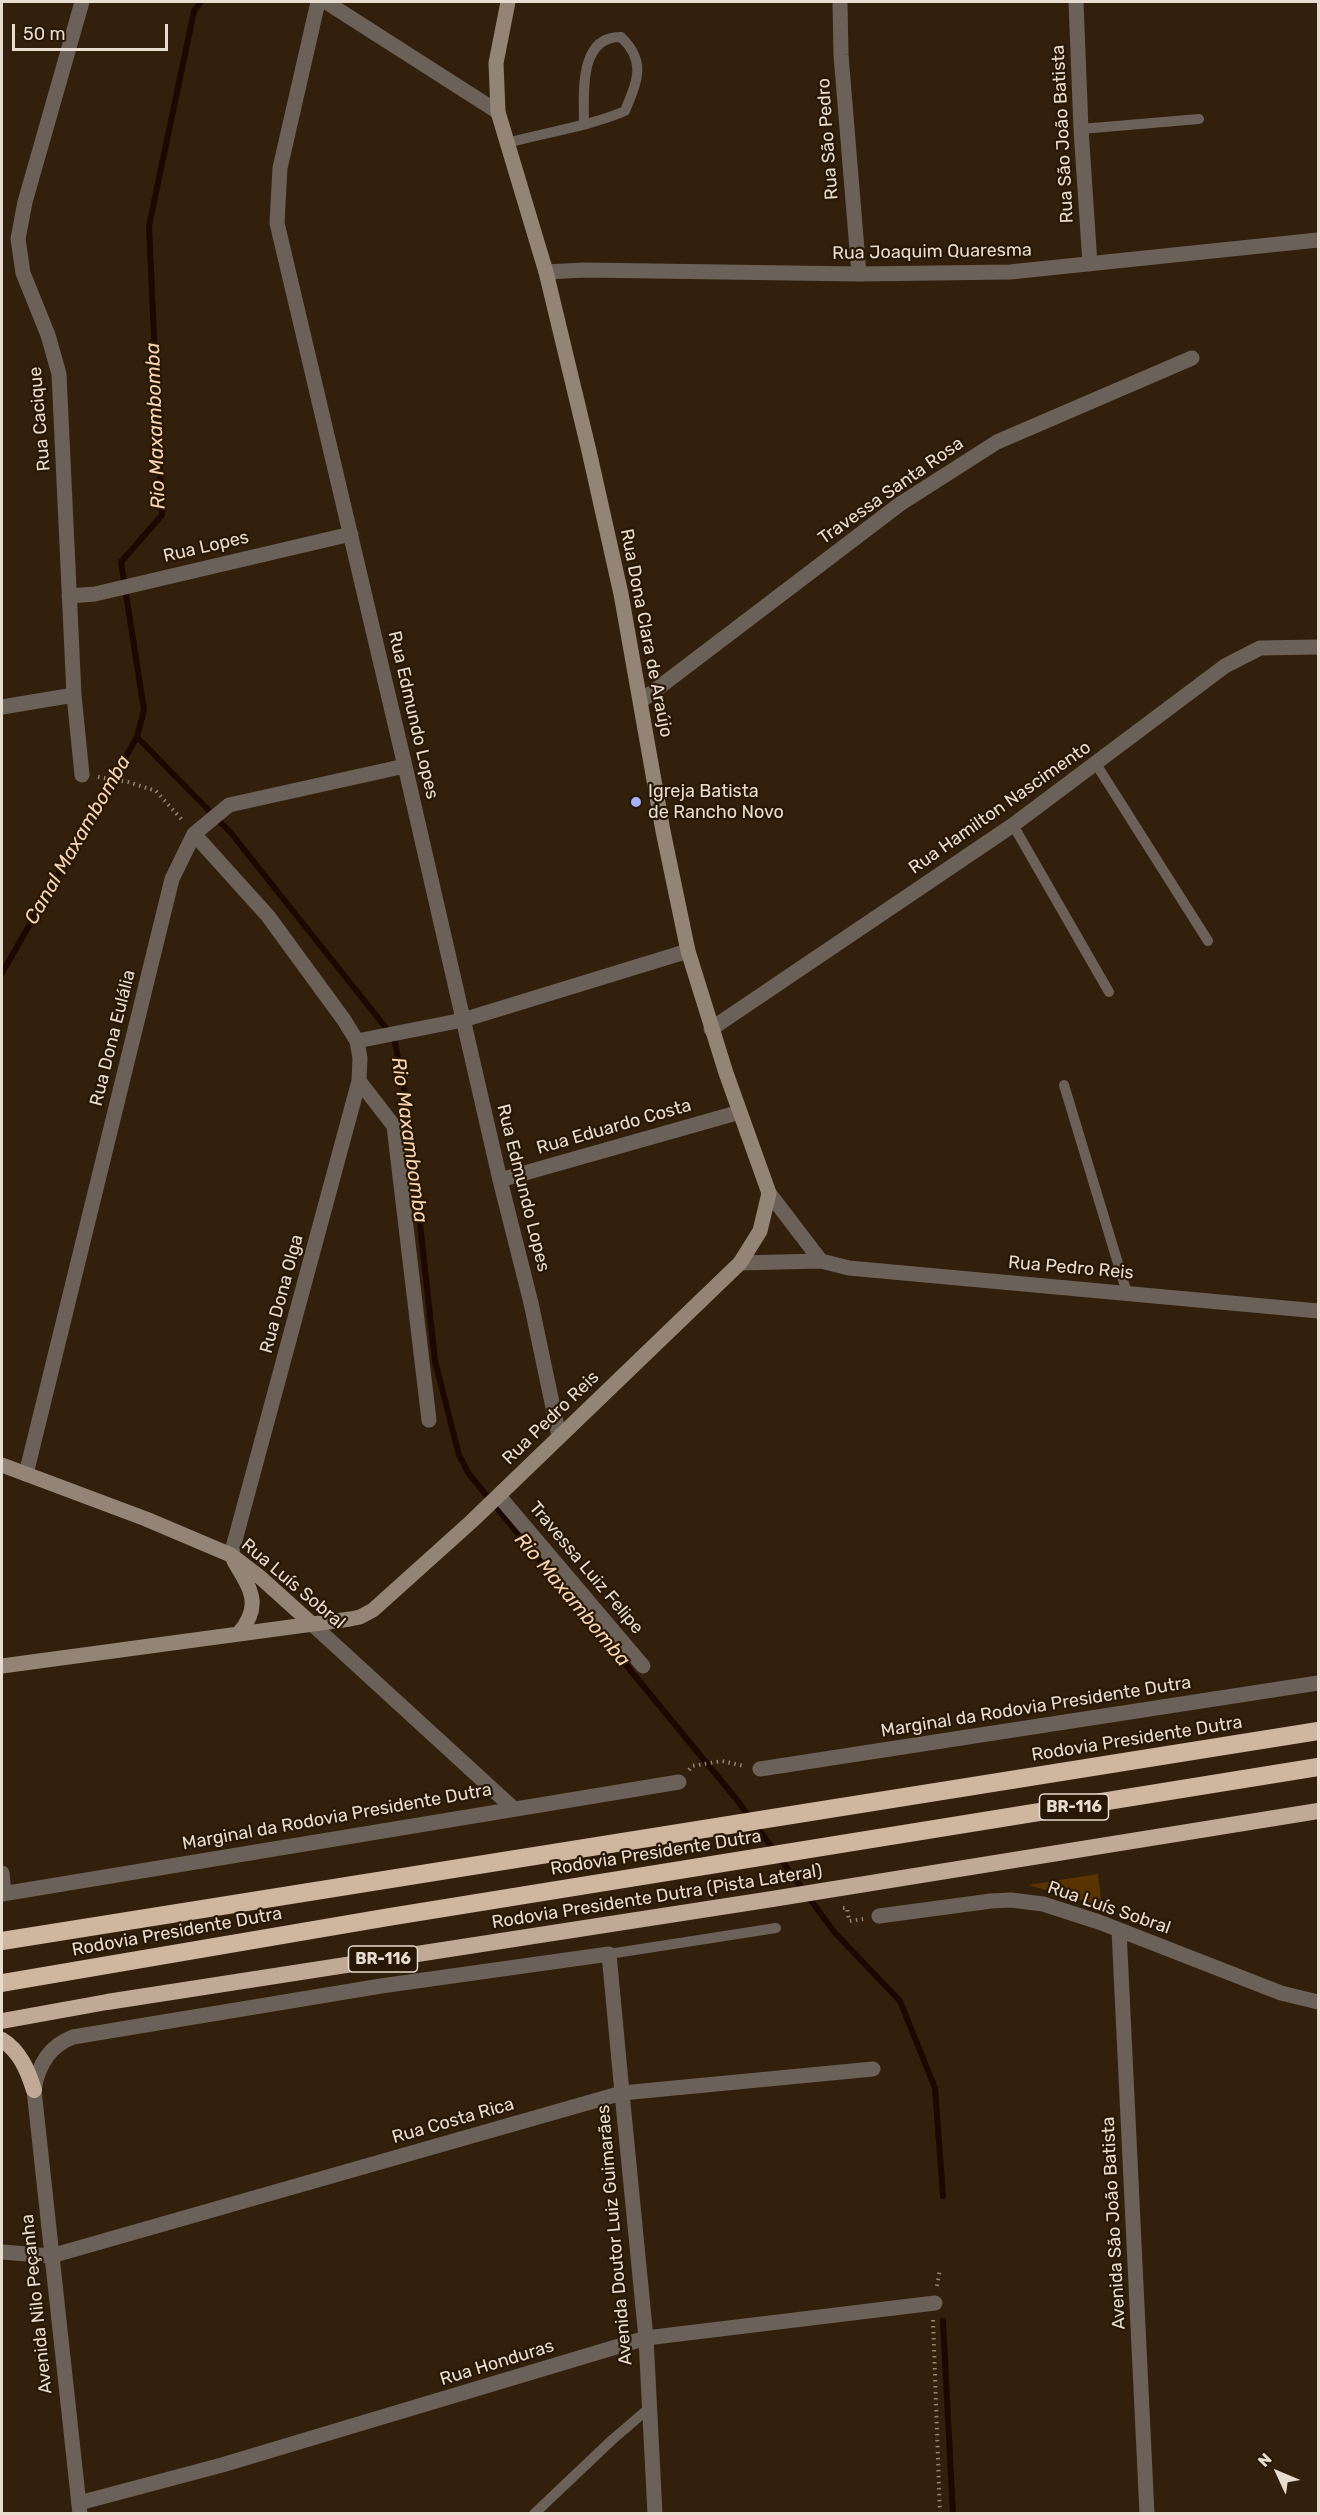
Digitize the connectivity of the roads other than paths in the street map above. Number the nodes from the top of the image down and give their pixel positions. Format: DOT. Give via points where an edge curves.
graph roads {
  1 [pos="82,2"];
  2 [pos="318,2"];
  3 [pos="326,2"];
  4 [pos="508,2"];
  5 [pos="840,2"];
  6 [pos="1076,2"];
  7 [pos="498,112"];
  8 [pos="1199,119"];
  9 [pos="584,125"];
  10 [pos="1081,129"];
  11 [pos="507,143"];
  12 [pos="1318,240"];
  13 [pos="1090,264"];
  14 [pos="546,272"];
  15 [pos="858,274"];
  16 [pos="1192,358"];
  17 [pos="351,534"];
  18 [pos="69,596"];
  19 [pos="1318,647"];
  20 [pos="74,695"];
  21 [pos="640,701"];
  22 [pos="2,707"];
  23 [pos="1096,764"];
  24 [pos="405,766"];
  25 [pos="82,775"];
  26 [pos="1013,825"];
  27 [pos="198,831"];
  28 [pos="1208,941"];
  29 [pos="688,951"];
  30 [pos="1109,992"];
  31 [pos="463,1020"];
  32 [pos="711,1029"];
  33 [pos="357,1041"];
  34 [pos="359,1081"];
  35 [pos="1064,1085"];
  36 [pos="740,1112"];
  37 [pos="500,1180"];
  38 [pos="769,1193"];
  39 [pos="821,1261"];
  40 [pos="740,1263"];
  41 [pos="1127,1293"];
  42 [pos="1318,1311"];
  43 [pos="429,1420"];
  44 [pos="559,1436"];
  45 [pos="2,1465"];
  46 [pos="26,1474"];
  47 [pos="498,1497"];
  48 [pos="231,1555"];
  49 [pos="312,1624"];
  50 [pos="239,1633"];
  51 [pos="2,1666"];
  52 [pos="643,1666"];
  53 [pos="1318,1683"];
  54 [pos="1318,1731"];
  55 [pos="1318,1767"];
  56 [pos="760,1769"];
  57 [pos="679,1782"];
  58 [pos="513,1808"];
  59 [pos="1318,1811"];
  60 [pos="2,1873"];
  61 [pos="3,1894"];
  62 [pos="879,1916"];
  63 [pos="776,1928"];
  64 [pos="1119,1930"];
  65 [pos="2,1941"];
  66 [pos="609,1954"];
  67 [pos="2,1983"];
  68 [pos="1318,2002"];
  69 [pos="2,2021"];
  70 [pos="2,2040"];
  71 [pos="873,2068"];
  72 [pos="34,2090"];
  73 [pos="622,2093"];
  74 [pos="2,2252"];
  75 [pos="51,2256"];
  76 [pos="935,2303"];
  77 [pos="646,2338"];
  78 [pos="648,2409"];
  79 [pos="79,2508"];
  80 [pos="534,2514"];
  81 [pos="655,2514"];
  82 [pos="1147,2514"];
  1 -- 18 [label="street, Rua Cacique" via="18,239 23,273 59,374"];
  2 -- 17 [label="street, Rua Edmundo Lopes" via="280,168 277,223"];
  3 -- 7 [label="street"];
  4 -- 7 [label="main road, Rua Dona Clara de Araújo" via="496,63"];
  5 -- 15 [label="street, Rua São Pedro"];
  6 -- 10 [label="street, Rua São João Batista"];
  7 -- 11 [label="main road, Rua Dona Clara de Araújo"];
  8 -- 10 [label="lane"];
  9 -- 9 [label="lane" via="625,111 635,86 638,60 621,37 610,37 598,44 588,61"];
  9 -- 11 [label="lane"];
  10 -- 13 [label="street, Rua São João Batista"];
  11 -- 14 [label="main road, Rua Dona Clara de Araújo"];
  12 -- 13 [label="street, Rua Joaquim Quaresma"];
  13 -- 15 [label="street, Rua Joaquim Quaresma" via="1010,272"];
  14 -- 15 [label="street, Rua Joaquim Quaresma"];
  14 -- 21 [label="main road, Rua Dona Clara de Araújo" via="603,512"];
  16 -- 21 [label="street, Travessa Santa Rosa" via="997,442 944,474"];
  17 -- 18 [label="street, Rua Lopes" via="95,594"];
  17 -- 24 [label="street, Rua Edmundo Lopes"];
  18 -- 20 [label="street, Rua Cacique"];
  19 -- 23 [label="street, Rua Hamilton Nascimento" via="1260,648 1247,653"];
  20 -- 22 [label="street"];
  20 -- 25 [label="street, Rua Cacique"];
  21 -- 29 [label="main road, Rua Dona Clara de Araújo"];
  23 -- 26 [label="street, Rua Hamilton Nascimento"];
  23 -- 28 [label="lane"];
  24 -- 27 [label="street, Rua Dona Eulália" via="229,806"];
  24 -- 31 [label="street, Rua Edmundo Lopes"];
  26 -- 30 [label="lane"];
  26 -- 32 [label="street, Rua Hamilton Nascimento"];
  27 -- 33 [label="street, Rua Dona Olga" via="268,916"];
  27 -- 46 [label="street, Rua Dona Eulália" via="172,879"];
  29 -- 31 [label="street"];
  29 -- 32 [label="main road, Rua Dona Clara de Araújo"];
  31 -- 33 [label="street"];
  31 -- 37 [label="street, Rua Edmundo Lopes"];
  32 -- 36 [label="main road, Rua Dona Clara de Araújo"];
  33 -- 34 [label="street, Rua Dona Olga"];
  34 -- 43 [label="street" via="394,1126"];
  34 -- 48 [label="street, Rua Dona Olga"];
  35 -- 41 [label="lane"];
  36 -- 37 [label="street, Rua Eduardo Costa"];
  36 -- 38 [label="main road, Rua Dona Clara de Araújo"];
  37 -- 44 [label="street, Rua Edmundo Lopes"];
  38 -- 39 [label="street"];
  38 -- 40 [label="main road" via="760,1231"];
  39 -- 40 [label="street, Rua Pedro Reis"];
  39 -- 41 [label="street, Rua Pedro Reis" via="849,1268"];
  40 -- 44 [label="main road, Rua Pedro Reis"];
  41 -- 42 [label="street, Rua Pedro Reis"];
  44 -- 47 [label="main road, Rua Pedro Reis"];
  45 -- 46 [label="main road, Rua Luís Sobral"];
  46 -- 48 [label="main road, Rua Luís Sobral"];
  47 -- 49 [label="main road, Rua Pedro Reis" via="373,1610 360,1617"];
  47 -- 52 [label="street, Travessa Luiz Felipe"];
  48 -- 49 [label="main road, Rua Luís Sobral"];
  48 -- 50 [label="main road" via="253,1601 252,1613"];
  49 -- 50 [label="main road, Rua Pedro Reis"];
  49 -- 58 [label="street, Rua Luís Sobral"];
  50 -- 51 [label="main road, Rua Pedro Reis"];
  53 -- 56 [label="street, Marginal da Rodovia Presidente Dutra"];
  54 -- 65 [label="highway, Rodovia Presidente Dutra / BR-116"];
  55 -- 67 [label="highway, Rodovia Presidente Dutra / BR-116"];
  57 -- 58 [label="street, Marginal da Rodovia Presidente Dutra"];
  58 -- 61 [label="street, Marginal da Rodovia Presidente Dutra"];
  59 -- 69 [label="highway, Rodovia Presidente Dutra (Pista Lateral) / BR-116"];
  60 -- 61 [label="street"];
  62 -- 64 [label="street, Rua Luís Sobral" via="1011,1900 1062,1909"];
  63 -- 66 [label="lane"];
  64 -- 68 [label="street, Rua Luís Sobral" via="1281,1993"];
  64 -- 82 [label="street, Avenida São João Batista"];
  66 -- 72 [label="street" via="381,1986 73,2037 44,2058"];
  66 -- 73 [label="street, Avenida Doutor Luiz Guimarães"];
  70 -- 72 [label="highway" via="23,2063"];
  71 -- 73 [label="street, Rua Costa Rica"];
  72 -- 75 [label="street, Avenida Nilo Peçanha"];
  73 -- 75 [label="street, Rua Costa Rica"];
  73 -- 77 [label="street, Avenida Doutor Luiz Guimarães"];
  74 -- 75 [label="street"];
  75 -- 79 [label="street, Avenida Nilo Peçanha"];
  76 -- 77 [label="street, Rua Honduras"];
  77 -- 78 [label="street, Avenida Doutor Luiz Guimarães"];
  77 -- 79 [label="street, Rua Honduras"];
  78 -- 80 [label="lane"];
  78 -- 81 [label="street, Avenida Doutor Luiz Guimarães"];
}
